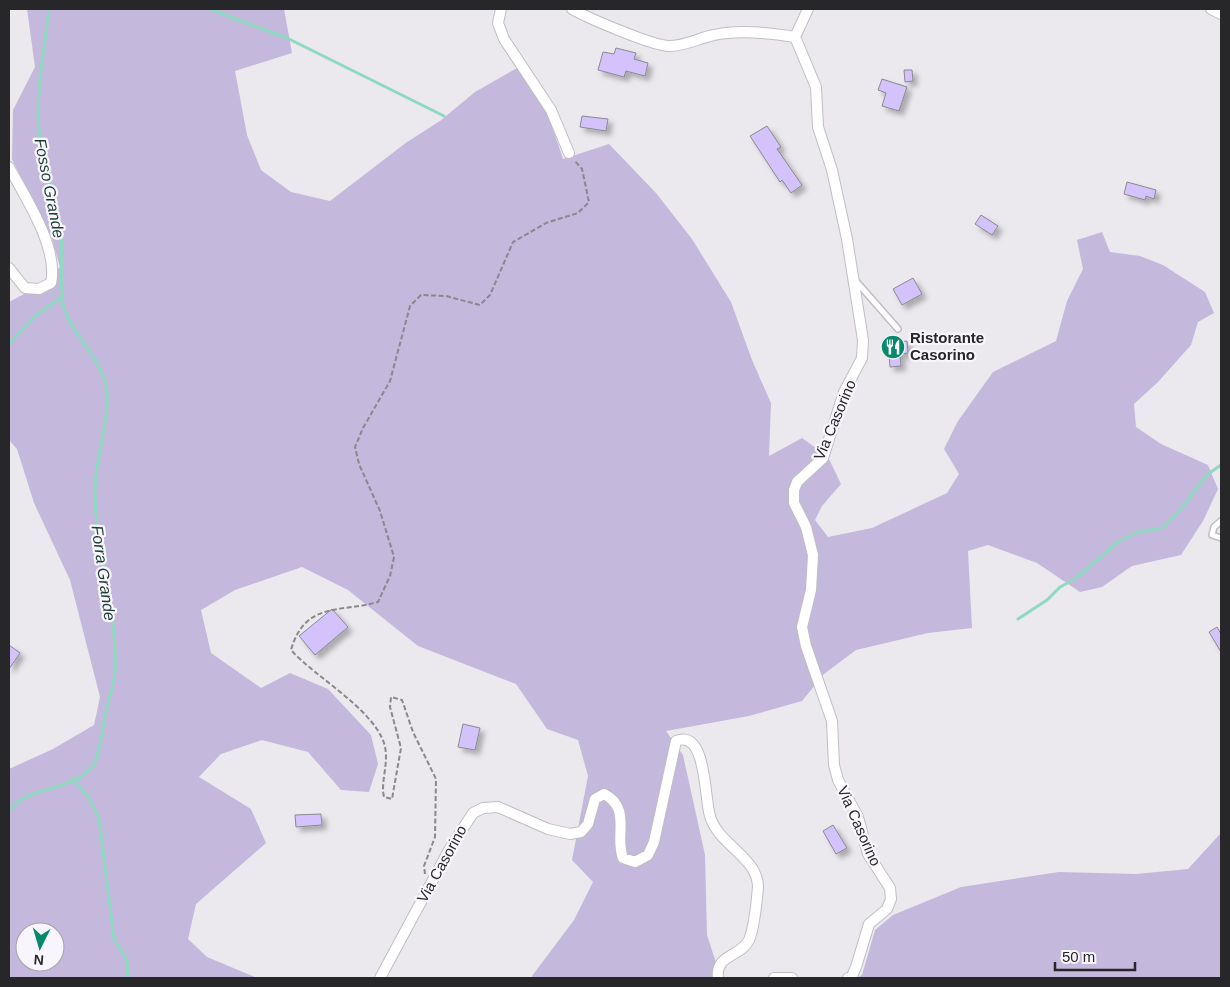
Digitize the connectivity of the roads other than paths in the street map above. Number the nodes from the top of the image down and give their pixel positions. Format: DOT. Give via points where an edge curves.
graph roads {
  1 [pos="501,9"];
  2 [pos="572,9"];
  3 [pos="808,9"];
  4 [pos="1211,9"];
  5 [pos="1221,14"];
  6 [pos="795,36"];
  7 [pos="569,153"];
  8 [pos="9,167"];
  9 [pos="9,268"];
  10 [pos="854,280"];
  11 [pos="898,329"];
  12 [pos="1221,521"];
  13 [pos="1221,538"];
  14 [pos="851,977"];
  15 [pos="380,978"];
  16 [pos="718,978"];
  17 [pos="774,978"];
  18 [pos="792,978"];
  1 -- 7 [label="street" via="498,23 504,39 551,110"];
  2 -- 6 [label="street" via="668,46 715,35 768,33"];
  3 -- 6 [label="street"];
  4 -- 5 [label="street"];
  6 -- 10 [label="street, Via Casorino" via="816,87 818,127 832,170"];
  8 -- 9 [label="street" via="47,245 54,271 51,283 39,290 25,288"];
  10 -- 11 [label="lane"];
  10 -- 14 [label="street, Via Casorino" via="863,340 862,358 844,392 823,458 797,482 794,490 794,502 806,527 813,555 811,590 802,627 832,720 834,765 838,780 858,817 868,854 890,888 891,899 887,909 869,924"];
  12 -- 13 [label="lane" via="1212,535"];
  15 -- 16 [label="street, Via Casorino" via="449,850 473,813 482,808 498,807 570,834 581,832 588,824 595,799 604,794 615,802 620,814 622,858 635,862 648,855 654,842 676,741 683,738 695,745 700,757 709,816 714,826 750,864 758,885 749,939 742,948 723,959 717,971"];
  17 -- 18 [label="street"];
}
